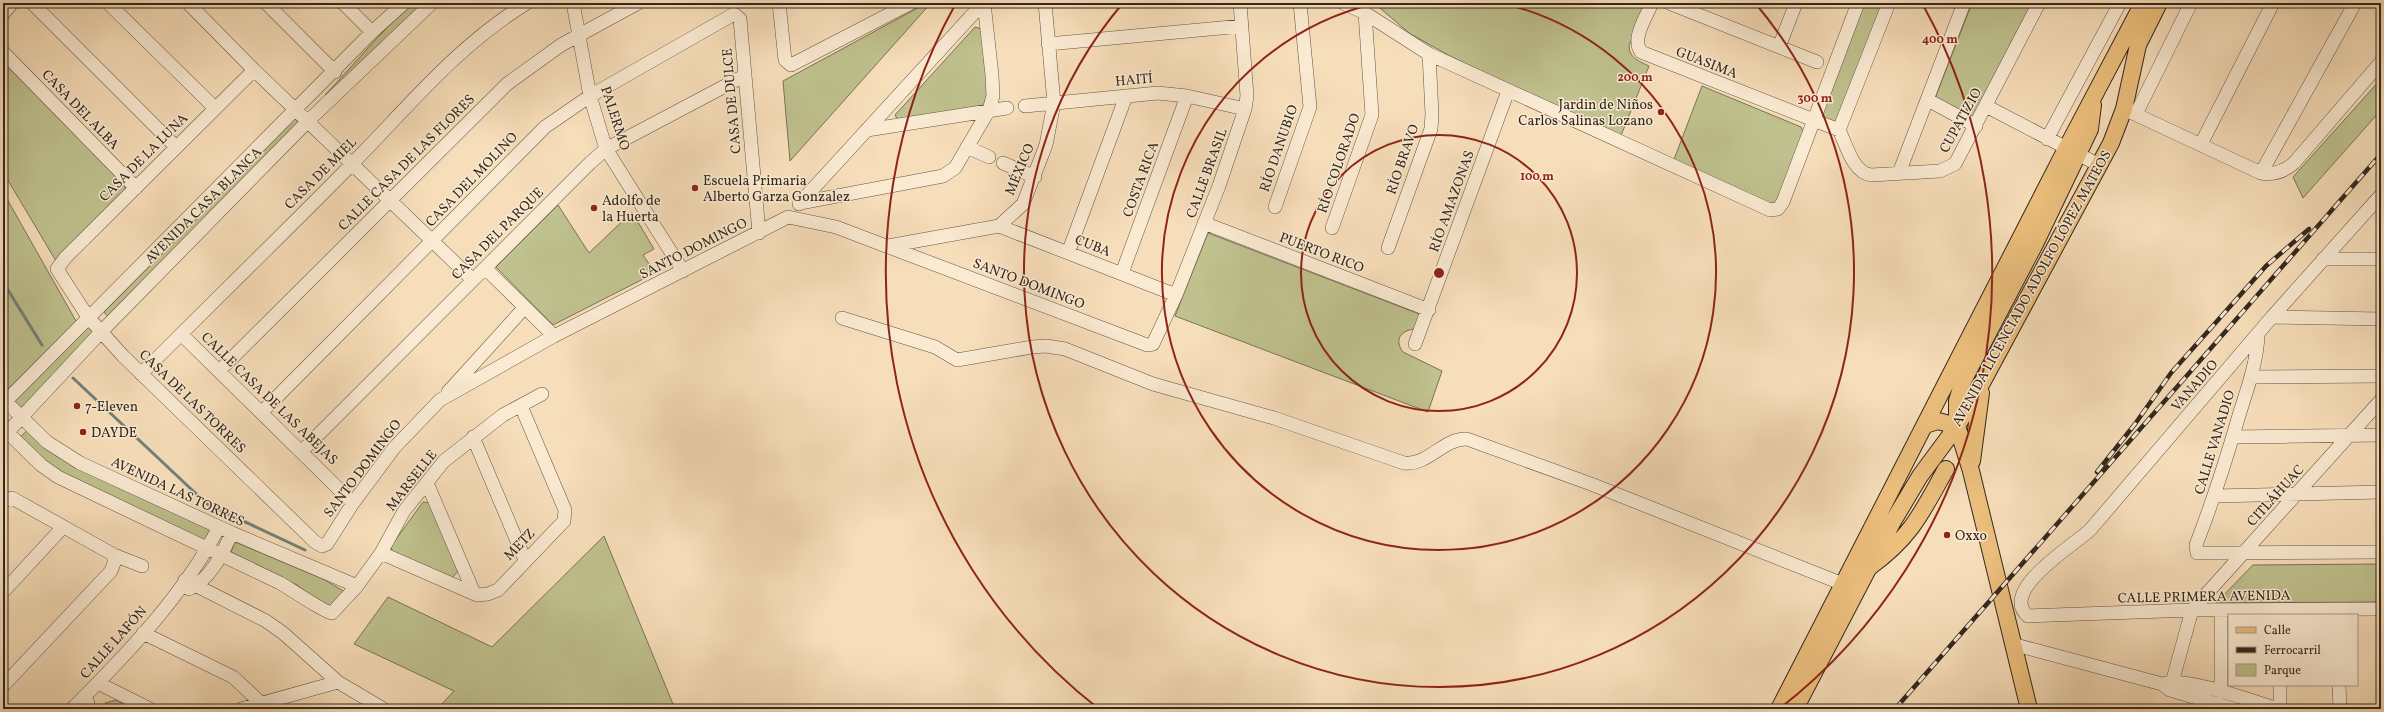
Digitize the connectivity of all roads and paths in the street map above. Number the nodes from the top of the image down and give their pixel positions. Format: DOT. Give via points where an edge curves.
graph roads {
  1 [pos="12,3"];
  2 [pos="32,3"];
  3 [pos="108,3"];
  4 [pos="188,3"];
  5 [pos="266,3"];
  6 [pos="344,3"];
  7 [pos="404,3"];
  8 [pos="432,3"];
  9 [pos="527,3"];
  10 [pos="572,3"];
  11 [pos="638,3"];
  12 [pos="911,3"];
  13 [pos="983,3"];
  14 [pos="1044,3"];
  15 [pos="1240,3"];
  16 [pos="1300,3"];
  17 [pos="1343,3"];
  18 [pos="1652,3"];
  19 [pos="1668,3"];
  20 [pos="1796,3"];
  21 [pos="1858,3"];
  22 [pos="1889,3"];
  23 [pos="1964,3"];
  24 [pos="2039,3"];
  25 [pos="2121,3"];
  26 [pos="2159,3"];
  27 [pos="2191,3"];
  28 [pos="2273,3"];
  29 [pos="2355,3"];
  30 [pos="782,5"];
  31 [pos="2141,7"];
  32 [pos="1365,13"];
  33 [pos="3,14"];
  34 [pos="737,14"];
  35 [pos="1242,26"];
  36 [pos="372,32"];
  37 [pos="579,36"];
  38 [pos="1048,44"];
  39 [pos="1779,47"];
  40 [pos="3,52"];
  41 [pos="1429,54"];
  42 [pos="1817,62"];
  43 [pos="2381,62"];
  44 [pos="254,70"];
  45 [pos="335,72"];
  46 [pos="744,76"];
  47 [pos="1508,91"];
  48 [pos="590,96"];
  49 [pos="1126,96"];
  50 [pos="1188,96"];
  51 [pos="1928,100"];
  52 [pos="1054,103"];
  53 [pos="1025,106"];
  54 [pos="1986,106"];
  55 [pos="215,108"];
  56 [pos="1007,108"];
  57 [pos="296,109"];
  58 [pos="1244,109"];
  59 [pos="989,110"];
  60 [pos="2130,112"];
  61 [pos="1812,120"];
  62 [pos="308,121"];
  63 [pos="1976,126"];
  64 [pos="867,130"];
  65 [pos="1839,130"];
  66 [pos="2047,139"];
  67 [pos="2201,144"];
  68 [pos="967,147"];
  69 [pos="176,148"];
  70 [pos="606,149"];
  71 [pos="2072,151"];
  72 [pos="989,157"];
  73 [pos="1003,163"];
  74 [pos="352,164"];
  75 [pos="2098,165"];
  76 [pos="1899,173"];
  77 [pos="2261,173"];
  78 [pos="1035,177"];
  79 [pos="136,188"];
  80 [pos="2380,198"];
  81 [pos="390,201"];
  82 [pos="800,203"];
  83 [pos="1275,207"];
  84 [pos="788,217"];
  85 [pos="1204,223"];
  86 [pos="999,226"];
  87 [pos="1332,228"];
  88 [pos="759,233"];
  89 [pos="432,242"];
  90 [pos="888,246"];
  91 [pos="1388,248"];
  92 [pos="1068,253"];
  93 [pos="2323,259"];
  94 [pos="2381,259"];
  95 [pos="485,268"];
  96 [pos="58,269"];
  97 [pos="683,271"];
  98 [pos="1122,273"];
  99 [pos="472,280"];
  100 [pos="1176,295"];
  101 [pos="525,307"];
  102 [pos="1428,310"];
  103 [pos="88,317"];
  104 [pos="2272,317"];
  105 [pos="842,318"];
  106 [pos="2381,319"];
  107 [pos="101,332"];
  108 [pos="182,334"];
  109 [pos="2258,335"];
  110 [pos="554,336"];
  111 [pos="1153,344"];
  112 [pos="1416,344"];
  113 [pos="219,371"];
  114 [pos="141,374"];
  115 [pos="2381,376"];
  116 [pos="2251,377"];
  117 [pos="1983,381"];
  118 [pos="542,394"];
  119 [pos="440,400"];
  120 [pos="2381,400"];
  121 [pos="4,401"];
  122 [pos="521,406"];
  123 [pos="262,412"];
  124 [pos="21,417"];
  125 [pos="1925,425"];
  126 [pos="1956,426"];
  127 [pos="4,433"];
  128 [pos="2350,435"];
  129 [pos="2381,435"];
  130 [pos="473,437"];
  131 [pos="2233,437"];
  132 [pos="302,451"];
  133 [pos="1946,469"];
  134 [pos="1971,471"];
  135 [pos="1920,476"];
  136 [pos="426,483"];
  137 [pos="1975,490"];
  138 [pos="2381,492"];
  139 [pos="2298,493"];
  140 [pos="2215,496"];
  141 [pos="3,501"];
  142 [pos="353,503"];
  143 [pos="219,527"];
  144 [pos="63,528"];
  145 [pos="232,533"];
  146 [pos="319,546"];
  147 [pos="208,549"];
  148 [pos="2381,552"];
  149 [pos="381,553"];
  150 [pos="2244,554"];
  151 [pos="114,555"];
  152 [pos="221,556"];
  153 [pos="525,560"];
  154 [pos="142,566"];
  155 [pos="1868,568"];
  156 [pos="190,583"];
  157 [pos="1843,584"];
  158 [pos="357,586"];
  159 [pos="3,592"];
  160 [pos="474,593"];
  161 [pos="2381,609"];
  162 [pos="2192,610"];
  163 [pos="2221,611"];
  164 [pos="2335,612"];
  165 [pos="2279,613"];
  166 [pos="2028,616"];
  167 [pos="143,633"];
  168 [pos="2012,644"];
  169 [pos="98,682"];
  170 [pos="338,682"];
  171 [pos="2168,685"];
  172 [pos="3,686"];
  173 [pos="2280,686"];
  174 [pos="2339,686"];
  175 [pos="2221,692"];
  176 [pos="86,695"];
  177 [pos="262,704"];
  178 [pos="382,708"];
  179 [pos="72,709"];
  180 [pos="89,709"];
  181 [pos="150,709"];
  182 [pos="241,709"];
  183 [pos="1779,709"];
  184 [pos="1794,709"];
  185 [pos="2029,709"];
  186 [pos="2234,709"];
  187 [pos="2279,709"];
  188 [pos="2340,709"];
  1 -- 33 [label="street"];
  2 -- 69 [label="street"];
  3 -- 55 [label="street"];
  4 -- 44 [label="street"];
  5 -- 45 [label="street"];
  6 -- 36 [label="street"];
  7 -- 36 [label="street, AVENIDA CASA BLANCA"];
  8 -- 62 [label="street, AVENIDA CASA BLANCA"];
  9 -- 74 [label="street, CASA DE MIEL" via="498,21 469,44"];
  10 -- 37 [label="street, PALERMO"];
  11 -- 37 [label="street, CALLE CASA DE LAS FLORES"];
  12 -- 30 [label="street" via="789,65 786,60"];
  13 -- 59 [label="street" via="993,81"];
  13 -- 64 [label="street"];
  14 -- 38 [label="street, MÉXICO"];
  15 -- 35 [label="street, CALLE BRASIL"];
  16 -- 83 [label="street, RÍO DANUBIO" via="1310,107"];
  17 -- 32 [label="street"];
  18 -- 61 [label="street, GUASIMA" via="1637,39 1641,52"];
  19 -- 39 [label="street"];
  20 -- 39 [label="street"];
  21 -- 61 [label="street"];
  22 -- 65 [label="street"];
  23 -- 51 [label="street"];
  24 -- 54 [label="street, CUPATIZIO"];
  25 -- 31 [label="street"];
  25 -- 66 [label="street"];
  26 -- 60 [label="main road, AVENIDA LICENCIADO ADOLFO LÓPEZ MATEOS" via="2138,45"];
  27 -- 60 [label="street"];
  28 -- 67 [label="street"];
  29 -- 77 [label="street"];
  31 -- 71 [label="main road" via="2092,100 2090,129"];
  32 -- 41 [label="street"];
  32 -- 87 [label="street, RÍO COLORADO" via="1372,115"];
  34 -- 46 [label="street, CASA DE DULCE" via="740,19"];
  34 -- 48 [label="street, CASA DEL MOLINO" via="731,15"];
  35 -- 38 [label="street"];
  35 -- 58 [label="street, CALLE BRASIL" via="1246,90"];
  36 -- 45 [label="street, AVENIDA CASA BLANCA"];
  37 -- 48 [label="street, PALERMO"];
  37 -- 81 [label="street, CALLE CASA DE LAS FLORES" via="544,56 507,84"];
  38 -- 52 [label="street, MÉXICO"];
  39 -- 42 [label="street"];
  40 -- 79 [label="street, CASA DEL ALBA"];
  41 -- 47 [label="street"];
  41 -- 91 [label="street, RÍO BRAVO" via="1432,114 1430,129"];
  43 -- 77 [label="street" via="2294,163 2281,172"];
  44 -- 55 [label="street, CASA DE LA LUNA"];
  44 -- 57 [label="street"];
  45 -- 57 [label="street, AVENIDA CASA BLANCA"];
  46 -- 70 [label="street, CASA DEL PARQUE"];
  46 -- 88 [label="street, CASA DE DULCE"];
  47 -- 61 [label="street" via="1638,148 1767,210 1778,209 1783,202"];
  47 -- 102 [label="street, RÍO AMAZONAS"];
  48 -- 70 [label="street, PALERMO"];
  48 -- 89 [label="street, CASA DEL MOLINO" via="554,118 534,136"];
  49 -- 50 [label="street, HAITÍ" via="1158,93"];
  49 -- 52 [label="street, HAITÍ"];
  49 -- 92 [label="street"];
  50 -- 58 [label="street, HAITÍ"];
  50 -- 98 [label="street, COSTA RICA"];
  51 -- 63 [label="street"];
  51 -- 76 [label="street"];
  52 -- 53 [label="street, HAITÍ"];
  52 -- 78 [label="street, MÉXICO" via="1049,134"];
  54 -- 63 [label="street, CUPATIZIO"];
  54 -- 66 [label="street"];
  55 -- 69 [label="street, CASA DE LA LUNA"];
  56 -- 59 [label="street"];
  57 -- 62 [label="street"];
  57 -- 103 [label="street, AVENIDA CASA BLANCA"];
  58 -- 85 [label="street, CALLE BRASIL"];
  59 -- 64 [label="street"];
  59 -- 68 [label="street"];
  60 -- 67 [label="street"];
  60 -- 75 [label="main road, AVENIDA LICENCIADO ADOLFO LÓPEZ MATEOS"];
  61 -- 65 [label="street"];
  62 -- 74 [label="street"];
  62 -- 107 [label="street, AVENIDA CASA BLANCA"];
  63 -- 76 [label="street, CUPATIZIO" via="1959,158 1951,167 1940,171"];
  64 -- 82 [label="street"];
  65 -- 76 [label="street, CUPATIZIO" via="1856,166 1864,173"];
  66 -- 71 [label="street"];
  67 -- 77 [label="street"];
  68 -- 72 [label="street"];
  68 -- 82 [label="street" via="955,168 943,176"];
  69 -- 79 [label="street, CASA DE LA LUNA"];
  70 -- 95 [label="street, CASA DEL PARQUE"];
  70 -- 97 [label="street, PALERMO"];
  71 -- 75 [label="street"];
  71 -- 125 [label="main road, AVENIDA LICENCIADO ADOLFO LÓPEZ MATEOS"];
  71 -- 126 [label="main road" via="2035,244 1963,381 1957,401"];
  73 -- 78 [label="street"];
  74 -- 81 [label="street"];
  74 -- 108 [label="street, CASA DE MIEL"];
  75 -- 117 [label="main road, AVENIDA LICENCIADO ADOLFO LÓPEZ MATEOS"];
  78 -- 86 [label="street, MÉXICO" via="1022,204"];
  79 -- 96 [label="street, CASA DE LA LUNA" via="66,257"];
  80 -- 93 [label="street, VANADIO"];
  81 -- 89 [label="street"];
  81 -- 113 [label="street, CALLE CASA DE LAS FLORES"];
  82 -- 84 [label="street"];
  84 -- 88 [label="street, SANTO DOMINGO"];
  84 -- 90 [label="street, SANTO DOMINGO" via="836,227"];
  85 -- 100 [label="street, CALLE BRASIL"];
  85 -- 102 [label="street, PUERTO RICO"];
  86 -- 90 [label="street"];
  86 -- 92 [label="street, CUBA"];
  88 -- 97 [label="street, SANTO DOMINGO"];
  89 -- 99 [label="street"];
  89 -- 123 [label="street, CASA DEL MOLINO"];
  90 -- 111 [label="street, SANTO DOMINGO" via="1147,345"];
  92 -- 98 [label="street, CUBA"];
  93 -- 94 [label="street"];
  93 -- 104 [label="street, VANADIO"];
  95 -- 99 [label="street, CASA DEL PARQUE"];
  95 -- 101 [label="street"];
  96 -- 103 [label="street, CASA DE LAS TORRES"];
  97 -- 110 [label="street, SANTO DOMINGO"];
  98 -- 100 [label="street, CUBA"];
  99 -- 132 [label="street, CASA DEL PARQUE"];
  100 -- 111 [label="street, CALLE BRASIL"];
  101 -- 110 [label="street"];
  101 -- 119 [label="street"];
  102 -- 112 [label="street, RÍO AMAZONAS"];
  103 -- 107 [label="street, CASA DE LAS TORRES"];
  103 -- 121 [label="street, AVENIDA CASA BLANCA"];
  104 -- 106 [label="street"];
  104 -- 109 [label="street, VANADIO"];
  105 -- 157 [label="street" via="935,347 957,360 1032,347 1064,349 1153,384 1274,418 1404,463 1415,463 1448,443 1467,439 1591,484"];
  107 -- 114 [label="street, CASA DE LAS TORRES"];
  107 -- 124 [label="street, AVENIDA CASA BLANCA"];
  108 -- 113 [label="street, CALLE CASA DE LAS ABEJAS"];
  108 -- 114 [label="street, CASA DE MIEL"];
  109 -- 116 [label="street, CALLE VANADIO"];
  109 -- 166 [label="street, VANADIO" via="2090,530 2078,542 2049,562 2024,590 2020,605"];
  110 -- 119 [label="street, SANTO DOMINGO"];
  113 -- 123 [label="street, CALLE CASA DE LAS ABEJAS"];
  114 -- 146 [label="street, CASA DE LAS TORRES"];
  115 -- 116 [label="street"];
  116 -- 131 [label="street, CALLE VANADIO"];
  117 -- 126 [label="main road, AVENIDA LICENCIADO ADOLFO LÓPEZ MATEOS"];
  117 -- 134 [label="main road" via="1975,424"];
  118 -- 122 [label="street, MARSELLE"];
  119 -- 142 [label="street, SANTO DOMINGO" via="394,448"];
  120 -- 128 [label="street, CITLÁHUAC"];
  121 -- 124 [label="street, AVENIDA LAS TORRES"];
  122 -- 130 [label="street, MARSELLE" via="503,415"];
  122 -- 153 [label="street, METZ" via="566,513 564,521"];
  123 -- 132 [label="street, CALLE CASA DE LAS ABEJAS"];
  124 -- 127 [label="street, AVENIDA CASA BLANCA"];
  124 -- 143 [label="street, AVENIDA LAS TORRES" via="58,450 80,463"];
  125 -- 126 [label="main road" via="1938,421"];
  125 -- 157 [label="main road, AVENIDA LICENCIADO ADOLFO LÓPEZ MATEOS"];
  126 -- 134 [label="main road"];
  126 -- 135 [label="main road, AVENIDA LICENCIADO ADOLFO LÓPEZ MATEOS"];
  127 -- 147 [label="street" via="40,465 58,477"];
  128 -- 129 [label="street"];
  128 -- 131 [label="street"];
  128 -- 139 [label="street, CITLÁHUAC"];
  130 -- 136 [label="street, MARSELLE" via="444,461"];
  130 -- 153 [label="street"];
  131 -- 140 [label="street, CALLE VANADIO"];
  132 -- 142 [label="street, CALLE CASA DE LAS ABEJAS"];
  133 -- 135 [label="main road" via="1933,470"];
  133 -- 137 [label="main road" via="1962,475"];
  133 -- 155 [label="main road" via="1909,531 1892,550"];
  134 -- 137 [label="main road"];
  135 -- 155 [label="main road, AVENIDA LICENCIADO ADOLFO LÓPEZ MATEOS"];
  136 -- 149 [label="street, MARSELLE" via="404,511"];
  136 -- 160 [label="street"];
  137 -- 168 [label="main road"];
  138 -- 139 [label="street"];
  139 -- 140 [label="street"];
  139 -- 150 [label="street, CITLÁHUAC"];
  140 -- 150 [label="street, CALLE VANADIO" via="2196,551 2200,555"];
  141 -- 144 [label="street" via="12,498"];
  142 -- 146 [label="street, SANTO DOMINGO" via="327,544"];
  143 -- 145 [label="street, AVENIDA LAS TORRES"];
  143 -- 147 [label="street, CALLE LAFÓN"];
  144 -- 151 [label="street"];
  144 -- 159 [label="street"];
  145 -- 152 [label="street, CALLE LAFÓN"];
  145 -- 158 [label="street, AVENIDA LAS TORRES"];
  147 -- 152 [label="street"];
  147 -- 156 [label="street, CALLE LAFÓN"];
  148 -- 150 [label="street"];
  149 -- 158 [label="street, MARSELLE"];
  149 -- 160 [label="street, METZ"];
  150 -- 162 [label="street, CITLÁHUAC"];
  151 -- 154 [label="street"];
  151 -- 172 [label="street" via="111,571"];
  152 -- 156 [label="street, CALLE LAFÓN" via="209,572"];
  152 -- 158 [label="street, MARSELLE" via="303,595 326,612 332,613"];
  153 -- 160 [label="street, METZ" via="493,593"];
  155 -- 184 [label="main road, AVENIDA LICENCIADO ADOLFO LÓPEZ MATEOS"];
  156 -- 167 [label="street, CALLE LAFÓN"];
  156 -- 170 [label="street" via="266,621"];
  157 -- 183 [label="main road, AVENIDA LICENCIADO ADOLFO LÓPEZ MATEOS"];
  161 -- 164 [label="street, CALLE PRIMERA AVENIDA"];
  162 -- 163 [label="street, CALLE PRIMERA AVENIDA"];
  162 -- 166 [label="street, CALLE PRIMERA AVENIDA"];
  162 -- 171 [label="street"];
  163 -- 165 [label="street, CALLE PRIMERA AVENIDA"];
  163 -- 175 [label="street"];
  164 -- 165 [label="street, CALLE PRIMERA AVENIDA"];
  167 -- 169 [label="street, CALLE LAFÓN"];
  167 -- 177 [label="street" via="233,677"];
  168 -- 171 [label="street"];
  168 -- 185 [label="main road"];
  169 -- 176 [label="street, CALLE LAFÓN"];
  169 -- 181 [label="street"];
  170 -- 177 [label="street"];
  170 -- 178 [label="street"];
  171 -- 175 [label="street"];
  171 -- 186 [label="street"];
  173 -- 187 [label="street"];
  174 -- 188 [label="street"];
  175 -- 187 [label="street"];
  176 -- 179 [label="street, CALLE LAFÓN"];
  176 -- 180 [label="street"];
  177 -- 182 [label="street"];
}
